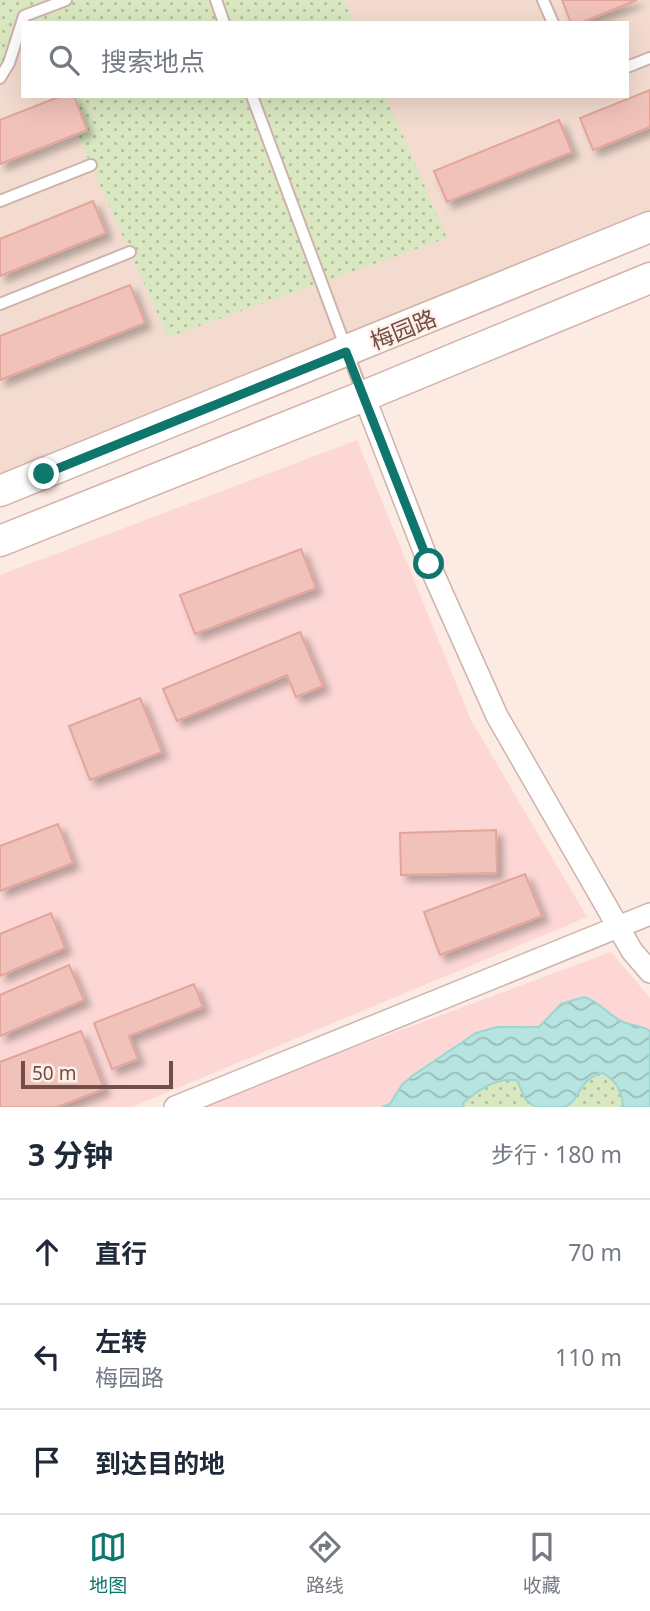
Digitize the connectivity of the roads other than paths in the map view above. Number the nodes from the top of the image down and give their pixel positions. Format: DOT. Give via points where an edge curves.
graph roads {
  1 [pos="65,0"];
  2 [pos="216,0"];
  3 [pos="543,0"];
  4 [pos="22,21"];
  5 [pos="224,21"];
  6 [pos="552,21"];
  7 [pos="21,25"];
  8 [pos="650,58"];
  9 [pos="629,66"];
  10 [pos="0,78"];
  11 [pos="253,98"];
  12 [pos="91,166"];
  13 [pos="0,201"];
  14 [pos="650,227"];
  15 [pos="130,252"];
  16 [pos="650,278"];
  17 [pos="0,304"];
  18 [pos="346,352"];
  19 [pos="364,396"];
  20 [pos="0,491"];
  21 [pos="0,541"];
  22 [pos="650,914"];
  23 [pos="618,927"];
  24 [pos="650,972"];
  25 [pos="175,1107"];
  1 -- 4 [label="lane" via="24,16"];
  2 -- 5 [label="lane"];
  3 -- 6 [label="lane"];
  7 -- 10 [label="lane"];
  8 -- 9 [label="lane"];
  11 -- 18 [label="lane"];
  12 -- 13 [label="lane"];
  14 -- 18 [label="main road, 梅园路"];
  15 -- 17 [label="lane"];
  16 -- 19 [label="main road, 梅园路"];
  18 -- 19 [label="lane"];
  18 -- 20 [label="main road, 梅园路"];
  19 -- 21 [label="main road, 梅园路"];
  19 -- 23 [label="street" via="429,564 497,716"];
  22 -- 23 [label="street"];
  23 -- 24 [label="street"];
  23 -- 25 [label="street"];
}
